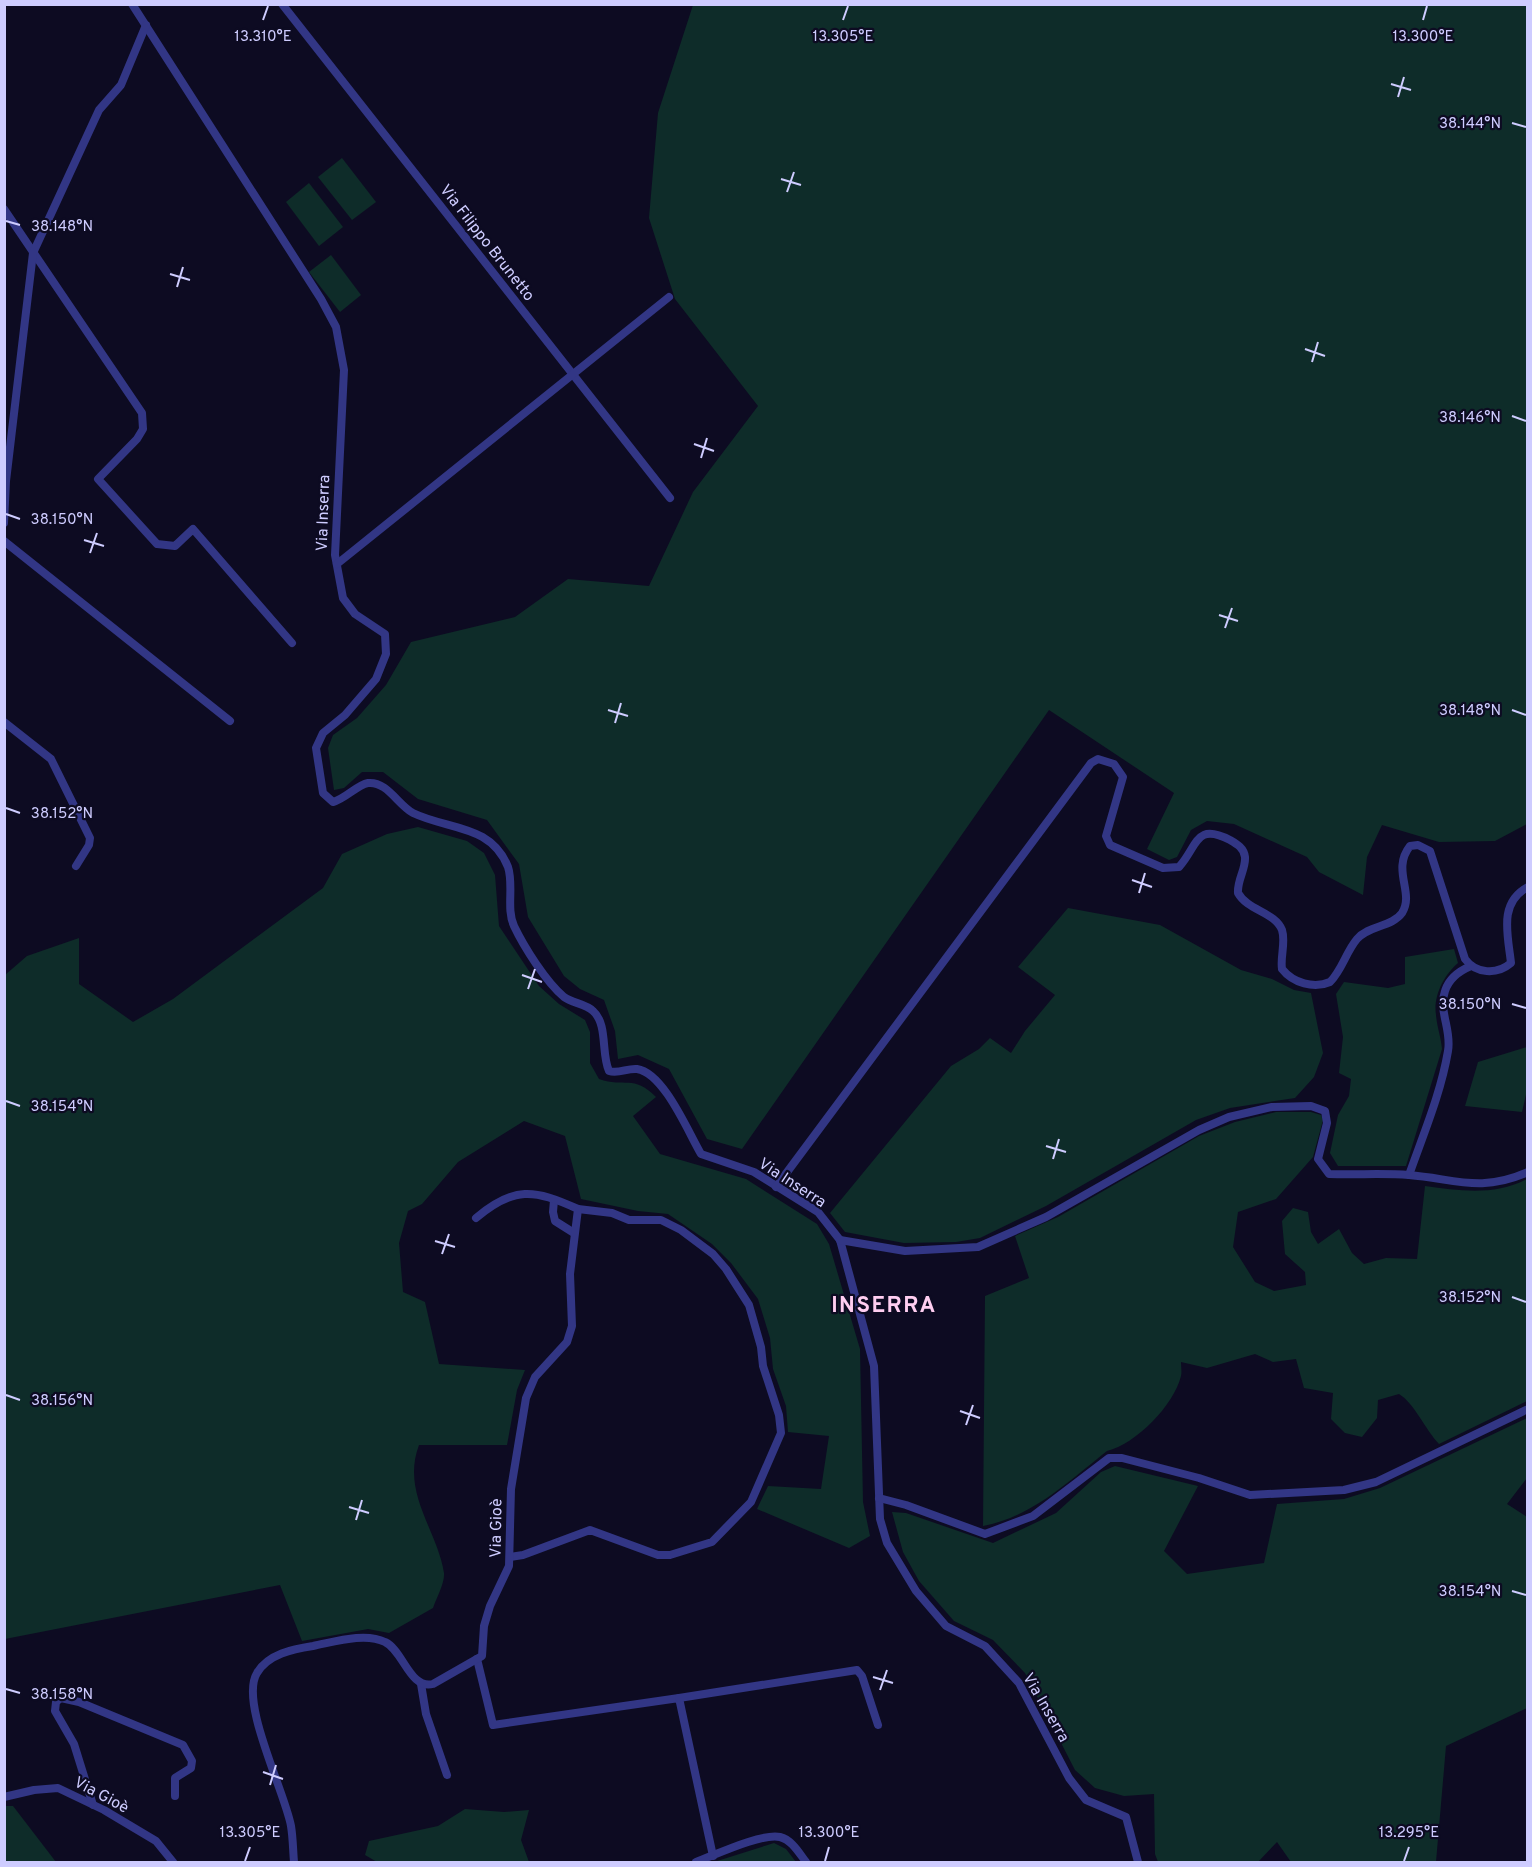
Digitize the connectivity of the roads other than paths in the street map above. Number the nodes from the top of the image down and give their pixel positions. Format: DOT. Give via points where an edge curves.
graph roads {
  1 [pos="132,4"];
  2 [pos="282,4"];
  3 [pos="146,26"];
  4 [pos="4,209"];
  5 [pos="33,253"];
  6 [pos="669,297"];
  7 [pos="573,374"];
  8 [pos="670,498"];
  9 [pos="4,523"];
  10 [pos="4,542"];
  11 [pos="337,564"];
  12 [pos="292,643"];
  13 [pos="230,721"];
  14 [pos="4,722"];
  15 [pos="76,866"];
  16 [pos="1527,887"];
  17 [pos="1471,966"];
  18 [pos="1527,1172"];
  19 [pos="1410,1175"];
  20 [pos="776,1186"];
  21 [pos="554,1200"];
  22 [pos="578,1209"];
  23 [pos="476,1218"];
  24 [pos="574,1233"];
  25 [pos="840,1240"];
  26 [pos="1527,1409"];
  27 [pos="879,1498"];
  28 [pos="510,1557"];
  29 [pos="477,1659"];
  30 [pos="421,1684"];
  31 [pos="679,1698"];
  32 [pos="878,1725"];
  33 [pos="447,1775"];
  34 [pos="175,1796"];
  35 [pos="4,1797"];
  36 [pos="93,1805"];
  37 [pos="713,1856"];
  38 [pos="173,1863"];
  39 [pos="294,1863"];
  40 [pos="696,1863"];
  41 [pos="807,1863"];
  42 [pos="1138,1863"];
  1 -- 3 [label="street, Via Inserra"];
  2 -- 7 [label="street, Via Filippo Brunetto"];
  3 -- 5 [label="street" via="121,85 99,110"];
  3 -- 11 [label="street, Via Inserra" via="336,327 344,370"];
  4 -- 5 [label="street"];
  5 -- 9 [label="street"];
  5 -- 12 [label="street" via="142,413 142,429 136,439 98,479 157,544 175,546 193,529"];
  6 -- 7 [label="street"];
  7 -- 8 [label="street, Via Filippo Brunetto"];
  7 -- 11 [label="street"];
  10 -- 13 [label="street"];
  11 -- 20 [label="street, Via Inserra" via="343,598 355,614 385,634 387,654 376,679 345,715 323,733 316,748 323,793 333,802 367,783 378,784 412,812 472,830 492,843 508,868 513,924 549,982 566,998 594,1011 609,1071 620,1074 635,1069 650,1074 667,1094 701,1154 754,1172"];
  14 -- 15 [label="street" via="51,759 90,838"];
  16 -- 17 [label="street" via="1516,893 1507,915 1511,963 1488,972"];
  17 -- 19 [label="street" via="1459,971 1445,990 1442,1006 1449,1049"];
  17 -- 20 [label="street" via="1465,959 1430,851 1418,845 1410,846 1402,859 1406,899 1402,912 1358,938 1330,982 1311,985 1296,981 1282,969 1282,930 1276,922 1247,906 1238,893 1246,860 1236,843 1216,833 1206,833 1194,843 1179,867 1172,869 1110,846 1106,836 1123,777 1114,764 1098,759 1091,763"];
  18 -- 19 [label="street" via="1510,1180 1477,1184"];
  19 -- 25 [label="street" via="1329,1174 1318,1159 1327,1124 1325,1111 1311,1106 1272,1107 1229,1117 1199,1130 1046,1217 978,1247 905,1251"];
  20 -- 25 [label="street, Via Inserra" via="818,1212"];
  21 -- 22 [label="street"];
  21 -- 23 [label="street" via="528,1192 489,1207"];
  21 -- 24 [label="street" via="555,1221"];
  22 -- 24 [label="street, Via Gioè"];
  22 -- 28 [label="street" via="612,1213 630,1220 661,1220 713,1254 749,1305 781,1432 751,1502 712,1542 658,1555 590,1530 524,1556"];
  24 -- 28 [label="street, Via Gioè" via="570,1274 572,1326 567,1342 529,1387 511,1489"];
  25 -- 27 [label="street, Via Inserra" via="874,1366"];
  26 -- 27 [label="street" via="1376,1482 1344,1490 1250,1495 1199,1478 1109,1458 1042,1511 986,1534"];
  27 -- 42 [label="street, Via Inserra" via="887,1543 916,1591 946,1626 985,1646 1019,1683 1069,1778 1086,1800 1126,1817"];
  28 -- 29 [label="street, Via Gioè" via="490,1606 484,1626 484,1648"];
  29 -- 30 [label="street" via="432,1684"];
  29 -- 31 [label="street" via="494,1725"];
  30 -- 33 [label="street" via="426,1714"];
  30 -- 39 [label="street" via="394,1648 368,1637 286,1652 263,1665 256,1674 252,1695 291,1826"];
  31 -- 32 [label="street" via="857,1670"];
  31 -- 37 [label="street"];
  34 -- 36 [label="street" via="175,1778 191,1768 192,1761 183,1745 80,1702 61,1698 55,1711 70,1735"];
  35 -- 36 [label="street, Via Gioè" via="58,1788"];
  36 -- 38 [label="street, Via Gioè" via="156,1841"];
  37 -- 40 [label="street"];
  37 -- 41 [label="street" via="765,1838 780,1837 790,1842"];
}
